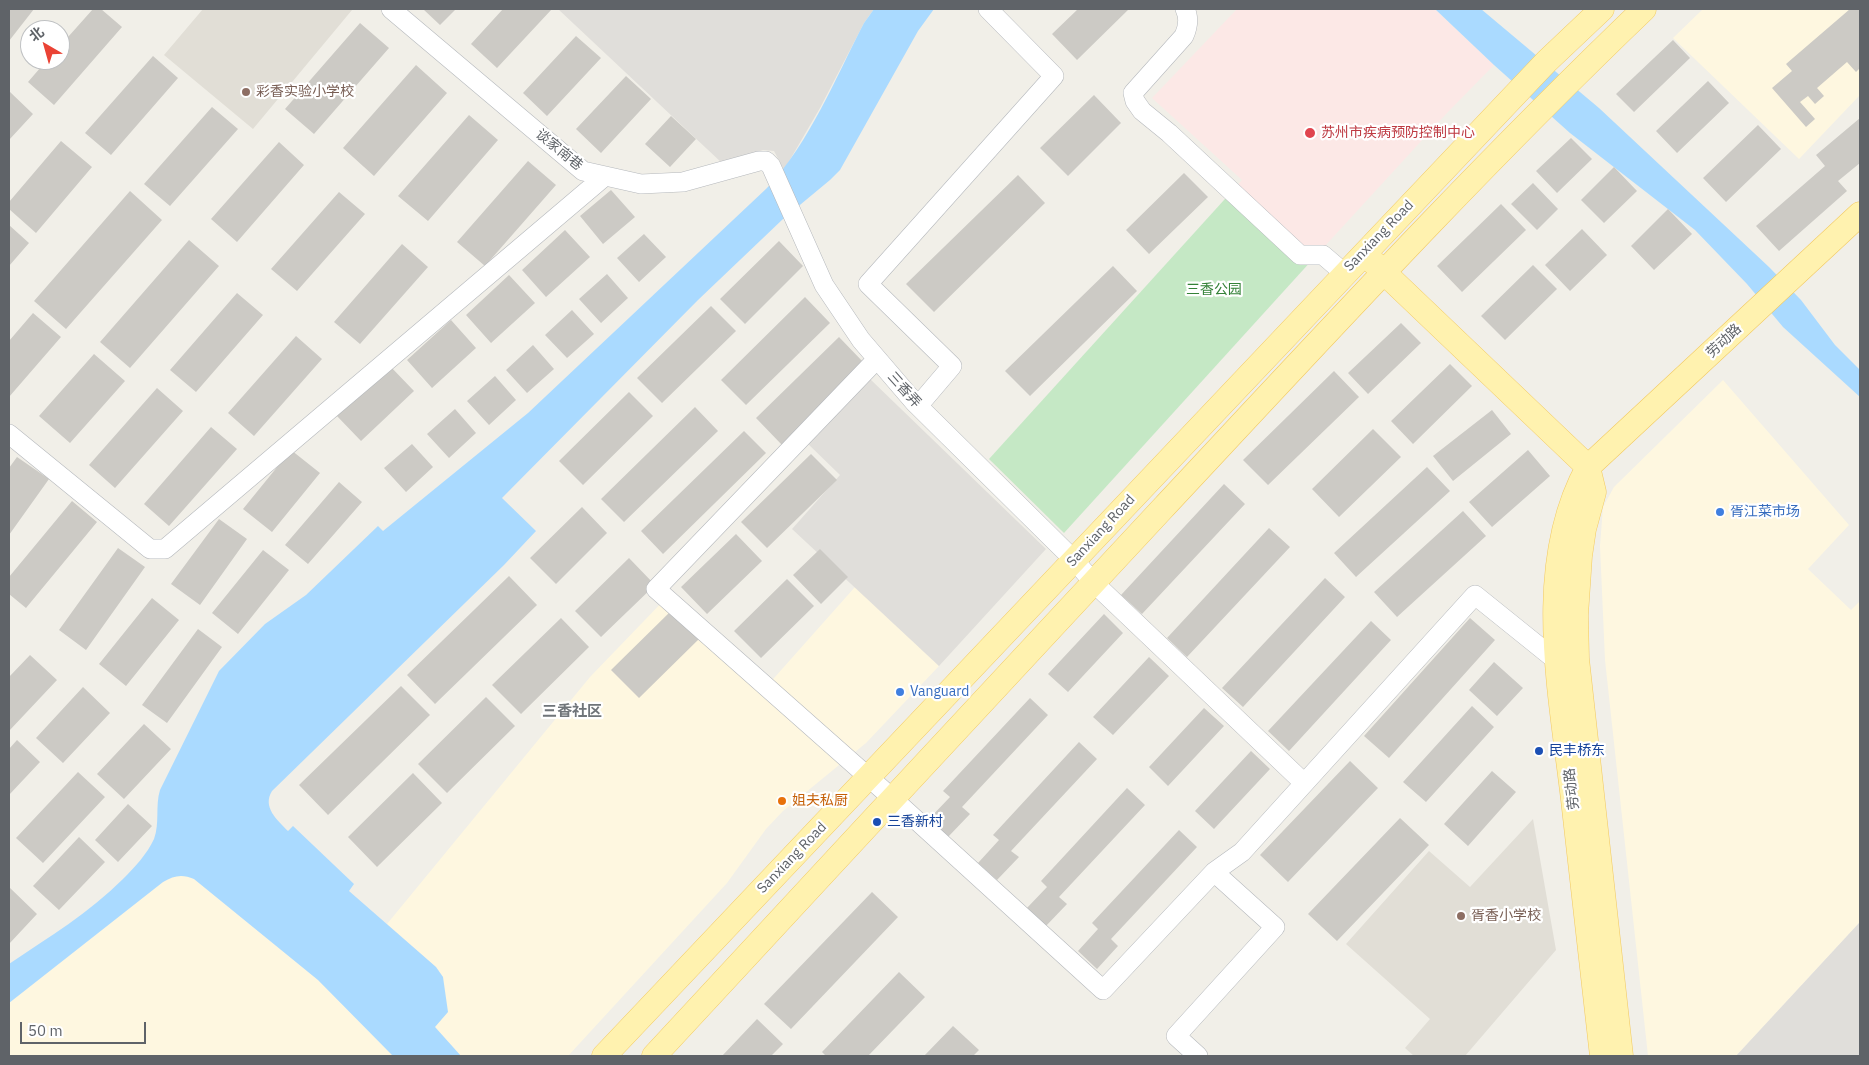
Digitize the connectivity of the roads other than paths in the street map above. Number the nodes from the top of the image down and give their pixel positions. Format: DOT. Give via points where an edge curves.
graph roads {
  1 [pos="390,9"];
  2 [pos="988,9"];
  3 [pos="1185,9"];
  4 [pos="1602,9"];
  5 [pos="1644,9"];
  6 [pos="769,164"];
  7 [pos="605,176"];
  8 [pos="1860,214"];
  9 [pos="1363,253"];
  10 [pos="1383,271"];
  11 [pos="1344,273"];
  12 [pos="877,359"];
  13 [pos="918,406"];
  14 [pos="9,434"];
  15 [pos="1588,467"];
  16 [pos="1074,560"];
  17 [pos="1094,583"];
  18 [pos="1557,661"];
  19 [pos="868,778"];
  20 [pos="1304,783"];
  21 [pos="892,798"];
  22 [pos="1214,872"];
  23 [pos="604,1056"];
  24 [pos="654,1056"];
  25 [pos="1198,1056"];
  26 [pos="1602,1056"];
  27 [pos="1621,1056"];
  1 -- 7 [label="street, 谈家南巷" via="583,171"];
  2 -- 13 [label="street" via="1054,76 868,284 952,366"];
  3 -- 11 [label="street" via="1188,28 1184,36 1133,93 1135,101 1142,111 1300,255 1323,256"];
  4 -- 9 [label="main road, Sanxiang Road" via="1547,60"];
  5 -- 10 [label="main road, Sanxiang Road"];
  6 -- 7 [label="street, 谈家南巷" via="758,161 683,182 641,184"];
  6 -- 12 [label="street, 三香弄" via="824,285"];
  7 -- 14 [label="street" via="165,549 150,549"];
  8 -- 15 [label="main road, 劳动路"];
  9 -- 10 [label="main road"];
  9 -- 11 [label="main road, Sanxiang Road"];
  10 -- 15 [label="main road"];
  10 -- 17 [label="main road, Sanxiang Road"];
  11 -- 16 [label="main road, Sanxiang Road"];
  12 -- 13 [label="street, 三香弄"];
  12 -- 19 [label="street" via="656,590"];
  13 -- 16 [label="street, 三香弄"];
  15 -- 18 [label="main road, 劳动路" via="1571,502 1562,538 1556,595"];
  15 -- 27 [label="main road, 劳动路" via="1594,492 1580,556 1576,615 1578,659"];
  16 -- 17 [label="street, 三香弄"];
  16 -- 19 [label="main road, Sanxiang Road"];
  17 -- 20 [label="street, 三香弄"];
  17 -- 21 [label="main road, Sanxiang Road"];
  18 -- 20 [label="street" via="1475,595"];
  18 -- 26 [label="main road, 劳动路"];
  19 -- 21 [label="street"];
  19 -- 23 [label="main road, Sanxiang Road"];
  20 -- 22 [label="street" via="1242,852"];
  21 -- 22 [label="street" via="1103,990"];
  21 -- 24 [label="main road, Sanxiang Road"];
  22 -- 25 [label="street" via="1276,927 1176,1036"];
}
